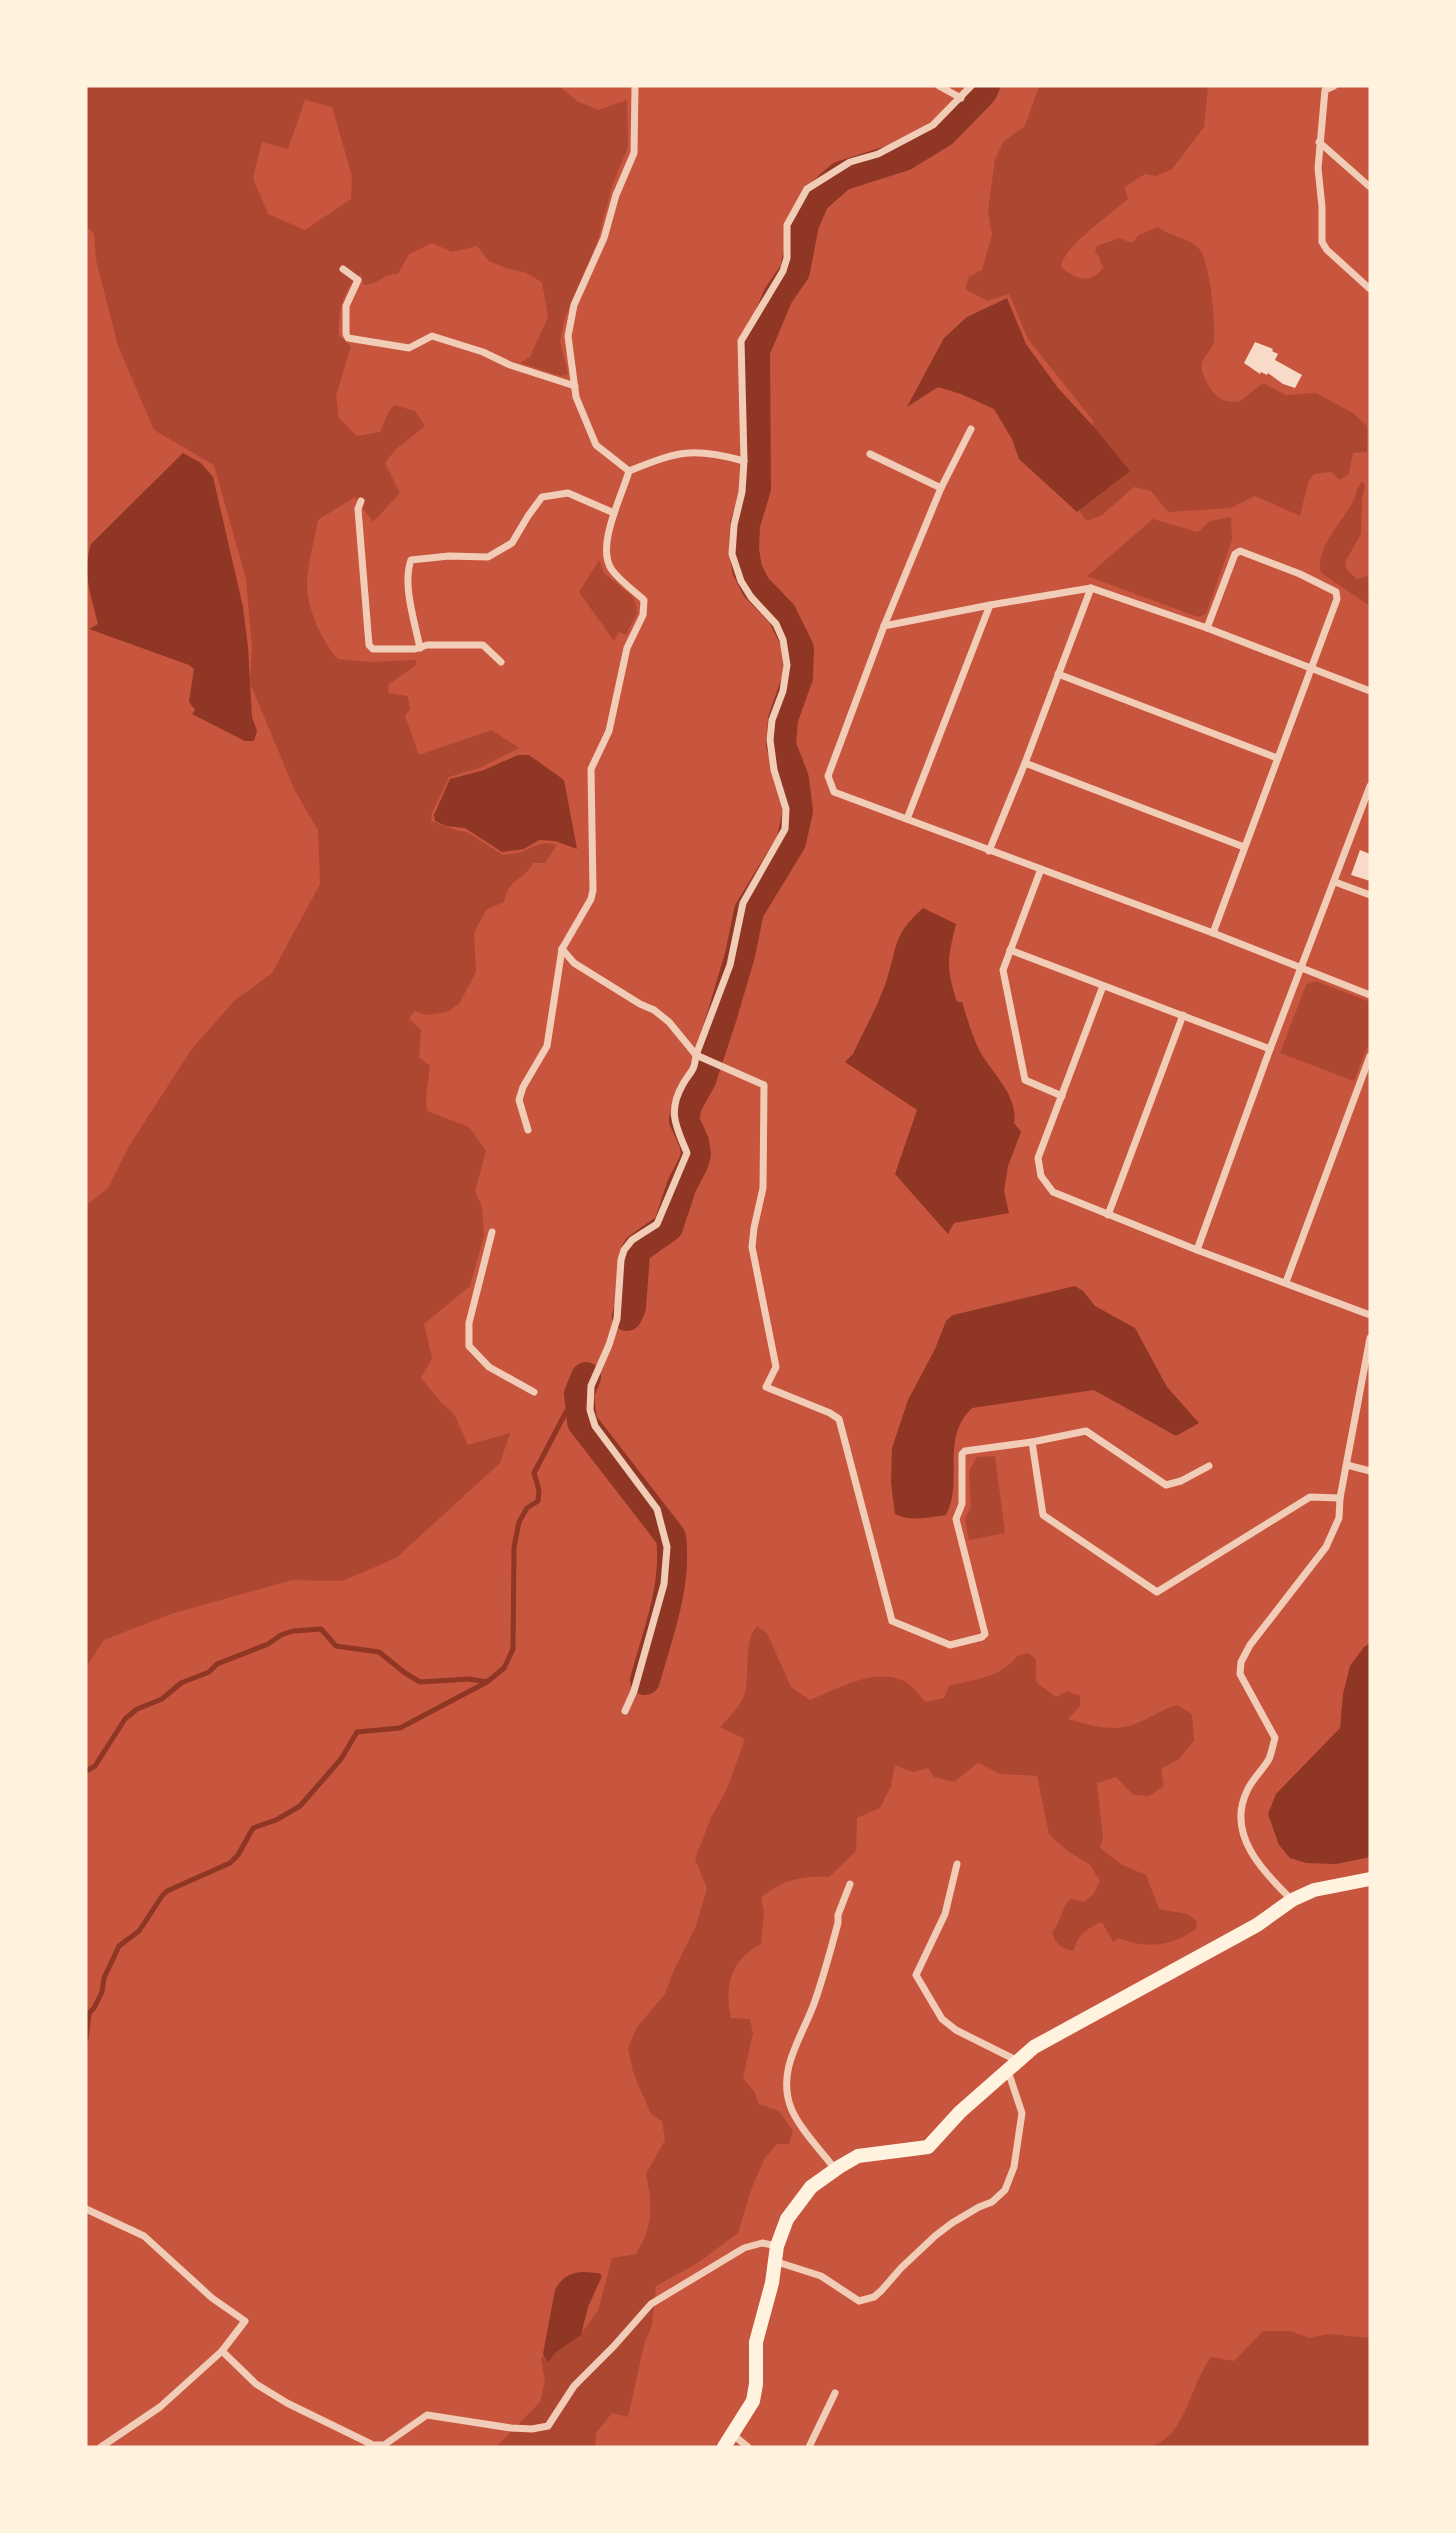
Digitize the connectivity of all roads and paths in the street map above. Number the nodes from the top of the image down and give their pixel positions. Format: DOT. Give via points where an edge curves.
graph roads {
  1 [pos="635,86"];
  2 [pos="939,86"];
  3 [pos="971,86"];
  4 [pos="1316,86"];
  5 [pos="1334,86"];
  6 [pos="1325,90"];
  7 [pos="961,98"];
  8 [pos="1320,142"];
  9 [pos="1370,187"];
  10 [pos="343,269"];
  11 [pos="1370,289"];
  12 [pos="575,386"];
  13 [pos="971,429"];
  14 [pos="870,454"];
  15 [pos="744,461"];
  16 [pos="629,471"];
  17 [pos="942,488"];
  18 [pos="361,501"];
  19 [pos="614,513"];
  20 [pos="1091,587"];
  21 [pos="990,605"];
  22 [pos="884,626"];
  23 [pos="1207,628"];
  24 [pos="420,648"];
  25 [pos="501,662"];
  26 [pos="1310,669"];
  27 [pos="1058,674"];
  28 [pos="1370,691"];
  29 [pos="1277,758"];
  30 [pos="1025,763"];
  31 [pos="1370,786"];
  32 [pos="907,819"];
  33 [pos="1244,847"];
  34 [pos="989,851"];
  35 [pos="1041,869"];
  36 [pos="1335,882"];
  37 [pos="1370,895"];
  38 [pos="1213,933"];
  39 [pos="562,949"];
  40 [pos="1010,950"];
  41 [pos="1302,968"];
  42 [pos="1102,986"];
  43 [pos="1370,995"];
  44 [pos="1183,1016"];
  45 [pos="1270,1049"];
  46 [pos="696,1055"];
  47 [pos="1370,1056"];
  48 [pos="1062,1096"];
  49 [pos="528,1130"];
  50 [pos="1108,1215"];
  51 [pos="492,1232"];
  52 [pos="1197,1250"];
  53 [pos="1286,1282"];
  54 [pos="1370,1315"];
  55 [pos="1370,1338"];
  56 [pos="534,1392"];
  57 [pos="1032,1442"];
  58 [pos="1347,1465"];
  59 [pos="1209,1466"];
  60 [pos="1370,1471"];
  61 [pos="1340,1498"];
  62 [pos="625,1710"];
  63 [pos="957,1864"];
  64 [pos="1370,1879"];
  65 [pos="850,1884"];
  66 [pos="1292,1900"];
  67 [pos="1013,2066"];
  68 [pos="835,2169"];
  69 [pos="86,2209"];
  70 [pos="777,2246"];
  71 [pos="774,2261"];
  72 [pos="222,2351"];
  73 [pos="835,2393"];
  74 [pos="731,2433"];
  75 [pos="101,2447"];
  76 [pos="724,2447"];
  77 [pos="748,2447"];
  78 [pos="809,2447"];
  1 -- 12 [label="street" via="634,153 604,238 573,305 568,336"];
  2 -- 7 [label="street"];
  3 -- 7 [label="street"];
  4 -- 6 [label="street"];
  5 -- 6 [label="street"];
  6 -- 8 [label="street"];
  7 -- 15 [label="street" via="933,125 878,154 850,162 807,189 787,225 783,271 741,341"];
  8 -- 9 [label="street"];
  8 -- 11 [label="street" via="1322,242"];
  10 -- 12 [label="street" via="358,280 346,306 348,338 409,348 432,336"];
  12 -- 16 [label="street" via="596,445"];
  13 -- 17 [label="street"];
  14 -- 17 [label="street"];
  15 -- 16 [label="street" via="686,452"];
  15 -- 46 [label="street" via="732,554 741,581 776,624 783,640 787,665 770,740 786,823 743,903 730,965"];
  16 -- 19 [label="street"];
  17 -- 22 [label="street"];
  18 -- 24 [label="street" via="369,645 373,649"];
  19 -- 24 [label="street" via="568,493 542,497 512,544 488,557 411,560 410,603"];
  19 -- 39 [label="street" via="606,559 643,600 643,615 627,648 610,731 591,769 591,900"];
  20 -- 21 [label="street"];
  20 -- 23 [label="street"];
  20 -- 27 [label="street"];
  21 -- 22 [label="street"];
  21 -- 32 [label="street"];
  22 -- 32 [label="street" via="828,776 834,792"];
  23 -- 26 [label="street"];
  23 -- 26 [label="street" via="1240,551 1300,574 1336,592 1337,599"];
  24 -- 25 [label="street" via="483,645"];
  26 -- 28 [label="street"];
  26 -- 29 [label="street"];
  27 -- 29 [label="street"];
  27 -- 30 [label="street"];
  29 -- 33 [label="street"];
  30 -- 33 [label="street"];
  30 -- 34 [label="street"];
  31 -- 36 [label="street"];
  32 -- 34 [label="street"];
  33 -- 38 [label="street"];
  34 -- 35 [label="street"];
  35 -- 38 [label="street"];
  35 -- 40 [label="street"];
  36 -- 37 [label="street"];
  36 -- 41 [label="street"];
  38 -- 41 [label="street"];
  39 -- 46 [label="street" via="574,963 654,1010"];
  39 -- 49 [label="street" via="547,1046 519,1100"];
  40 -- 42 [label="street"];
  40 -- 48 [label="street" via="1003,970 1025,1080"];
  41 -- 43 [label="street"];
  41 -- 45 [label="street"];
  42 -- 44 [label="street"];
  42 -- 48 [label="street"];
  44 -- 45 [label="street"];
  44 -- 50 [label="street"];
  45 -- 52 [label="street"];
  46 -- 57 [label="street" via="764,1085 763,1188 752,1247 776,1367 766,1387 839,1419 892,1621 950,1645 985,1634 956,1518 962,1504 962,1454"];
  46 -- 62 [label="street" via="695,1070 683,1083 674,1109 673,1120 687,1153 657,1224 624,1250 617,1319 589,1398 595,1426 657,1509 667,1547 664,1584 637,1684"];
  47 -- 53 [label="street"];
  48 -- 50 [label="street" via="1038,1158 1041,1176 1053,1192"];
  50 -- 52 [label="street"];
  51 -- 56 [label="street" via="469,1323 469,1346 489,1367"];
  52 -- 53 [label="street"];
  53 -- 54 [label="street"];
  55 -- 58 [label="street"];
  57 -- 59 [label="street" via="1086,1431 1166,1485"];
  57 -- 61 [label="street" via="1043,1516 1157,1592 1310,1496"];
  58 -- 60 [label="street"];
  58 -- 61 [label="street"];
  61 -- 66 [label="street" via="1339,1518 1326,1547 1241,1662 1240,1674 1275,1738 1269,1759 1246,1792 1240,1823 1255,1858"];
  63 -- 67 [label="street" via="945,1914 916,1975 942,2020"];
  64 -- 66 [label="highway" via="1314,1890"];
  65 -- 68 [label="street" via="815,2002 787,2070 794,2114"];
  66 -- 67 [label="highway" via="1245,1931 1034,2047"];
  67 -- 68 [label="highway" via="928,2147 872,2153"];
  67 -- 71 [label="street" via="1021,2113 1014,2167 992,2203 952,2223 874,2297 859,2301 821,2276"];
  68 -- 70 [label="highway" via="799,2201"];
  69 -- 72 [label="street" via="144,2236 244,2321"];
  70 -- 71 [label="highway"];
  70 -- 72 [label="street" via="744,2248 651,2304 574,2386 548,2426 481,2424 427,2414 384,2445 373,2445 256,2384"];
  71 -- 74 [label="highway" via="756,2342 753,2401"];
  72 -- 75 [label="street" via="160,2407"];
  73 -- 78 [label="street"];
  74 -- 76 [label="highway"];
  74 -- 77 [label="street"];
}
